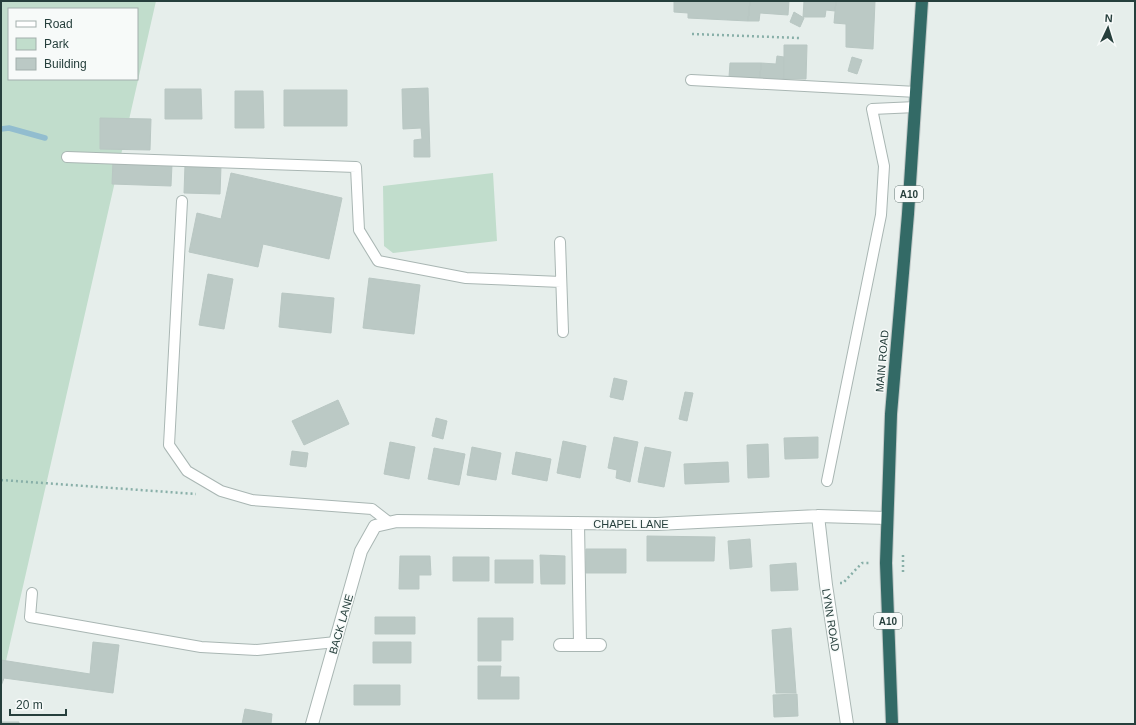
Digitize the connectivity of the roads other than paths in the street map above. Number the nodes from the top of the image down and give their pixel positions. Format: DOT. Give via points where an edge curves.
graph roads {
  1 [pos="922,1"];
  2 [pos="691,80"];
  3 [pos="917,92"];
  4 [pos="916,107"];
  5 [pos="66,156"];
  6 [pos="182,201"];
  7 [pos="560,242"];
  8 [pos="561,282"];
  9 [pos="563,332"];
  10 [pos="828,481"];
  11 [pos="818,516"];
  12 [pos="887,518"];
  13 [pos="390,522"];
  14 [pos="578,523"];
  15 [pos="375,526"];
  16 [pos="32,593"];
  17 [pos="336,642"];
  18 [pos="580,644"];
  19 [pos="560,645"];
  20 [pos="600,645"];
  21 [pos="312,724"];
  22 [pos="847,724"];
  23 [pos="892,724"];
  1 -- 3 [label="highway, MAIN ROAD / A10"];
  2 -- 3 [label="lane"];
  3 -- 4 [label="highway, MAIN ROAD / A10"];
  4 -- 10 [label="lane" via="872,109 884,166 881,215"];
  4 -- 12 [label="highway, MAIN ROAD / A10" via="890,414"];
  5 -- 8 [label="lane" via="356,166 359,230 378,261 466,278"];
  6 -- 13 [label="lane" via="169,445 187,472 221,491 252,500 372,509"];
  7 -- 8 [label="lane"];
  8 -- 9 [label="lane"];
  11 -- 12 [label="street, CHAPEL LANE"];
  11 -- 14 [label="street, CHAPEL LANE" via="657,524"];
  11 -- 22 [label="street, LYNN ROAD"];
  12 -- 23 [label="highway, MAIN ROAD / A10"];
  13 -- 14 [label="street, CHAPEL LANE"];
  13 -- 15 [label="street, CHAPEL LANE"];
  14 -- 18 [label="street"];
  15 -- 17 [label="street, BACK LANE" via="362,551"];
  16 -- 17 [label="lane" via="30,617 201,647 257,650"];
  17 -- 21 [label="street, BACK LANE"];
  18 -- 19 [label="street"];
  18 -- 20 [label="street"];
}
